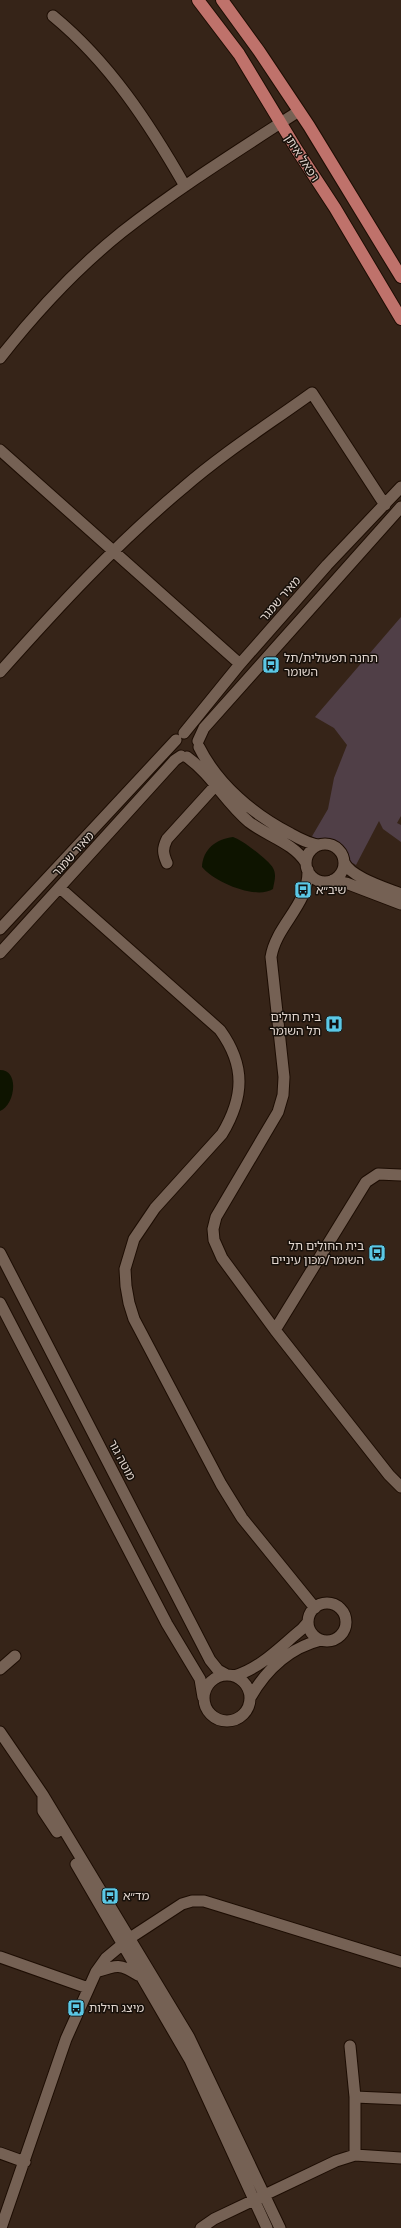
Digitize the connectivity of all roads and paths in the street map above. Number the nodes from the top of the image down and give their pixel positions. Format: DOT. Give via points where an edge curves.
graph roads {
  1 [pos="198,0"];
  2 [pos="222,0"];
  3 [pos="52,16"];
  4 [pos="299,111"];
  5 [pos="280,123"];
  6 [pos="185,186"];
  7 [pos="401,277"];
  8 [pos="401,319"];
  9 [pos="0,358"];
  10 [pos="0,450"];
  11 [pos="401,487"];
  12 [pos="385,505"];
  13 [pos="401,507"];
  14 [pos="113,551"];
  15 [pos="327,565"];
  16 [pos="341,577"];
  17 [pos="240,664"];
  18 [pos="0,672"];
  19 [pos="180,737"];
  20 [pos="198,744"];
  21 [pos="184,756"];
  22 [pos="216,785"];
  23 [pos="319,845"];
  24 [pos="344,862"];
  25 [pos="168,863"];
  26 [pos="307,867"];
  27 [pos="331,881"];
  28 [pos="60,888"];
  29 [pos="401,894"];
  30 [pos="300,902"];
  31 [pos="401,904"];
  32 [pos="0,929"];
  33 [pos="0,953"];
  34 [pos="401,1175"];
  35 [pos="0,1253"];
  36 [pos="0,1303"];
  37 [pos="275,1330"];
  38 [pos="401,1487"];
  39 [pos="315,1608"];
  40 [pos="308,1622"];
  41 [pos="321,1640"];
  42 [pos="15,1656"];
  43 [pos="0,1669"];
  44 [pos="230,1676"];
  45 [pos="204,1697"];
  46 [pos="250,1698"];
  47 [pos="0,1732"];
  48 [pos="126,1941"];
  49 [pos="0,1957"];
  50 [pos="401,1962"];
  51 [pos="96,1972"];
  52 [pos="142,1978"];
  53 [pos="88,1988"];
  54 [pos="350,2046"];
  55 [pos="355,2097"];
  56 [pos="401,2099"];
  57 [pos="0,2153"];
  58 [pos="355,2155"];
  59 [pos="401,2158"];
  60 [pos="25,2162"];
  61 [pos="264,2194"];
  62 [pos="254,2199"];
  63 [pos="1,2228"];
  64 [pos="201,2228"];
  65 [pos="267,2228"];
  66 [pos="280,2228"];
  1 -- 5 [label="main road, רפאל איתן" via="239,54"];
  2 -- 4 [label="main road, רפאל איתן"];
  3 -- 6 [label="street" via="73,32 125,93 157,138"];
  4 -- 5 [label="street"];
  4 -- 7 [label="main road, רפאל איתן"];
  5 -- 6 [label="street"];
  5 -- 8 [label="main road, רפאל איתן" via="335,208"];
  6 -- 9 [label="street" via="121,233 88,262 28,323"];
  10 -- 14 [label="street"];
  11 -- 12 [label="street, מאיר שמגר"];
  12 -- 14 [label="street" via="312,393 205,470"];
  12 -- 15 [label="street, מאיר שמגר"];
  13 -- 16 [label="street"];
  14 -- 17 [label="street"];
  14 -- 18 [label="street" via="56,609"];
  15 -- 16 [label="street"];
  15 -- 17 [label="street, מאיר שמגר"];
  16 -- 20 [label="street" via="204,728"];
  17 -- 19 [label="street, מאיר שמגר"];
  19 -- 20 [label="street" via="194,735"];
  19 -- 21 [label="street" via="176,750"];
  19 -- 32 [label="street, מאיר שמגר"];
  20 -- 21 [label="street" via="194,754"];
  20 -- 23 [label="street" via="209,764 254,812 304,841"];
  21 -- 22 [label="street" via="200,766"];
  21 -- 28 [label="street, מאיר שמגר" via="160,777"];
  22 -- 25 [label="street" via="167,839 163,854"];
  22 -- 26 [label="street" via="236,810 250,822 296,851"];
  23 -- 24 [label="street" via="330,844 335,847 343,856"];
  23 -- 26 [label="street" via="309,853"];
  24 -- 27 [label="street" via="341,873"];
  24 -- 29 [label="street" via="361,877"];
  26 -- 27 [label="street" via="314,879"];
  26 -- 30 [label="street" via="307,888"];
  27 -- 30 [label="street" via="315,888"];
  27 -- 31 [label="street" via="346,883"];
  28 -- 33 [label="street, מאיר שמגר"];
  28 -- 39 [label="street" via="220,1030 235,1057 239,1085 237,1103 231,1119 222,1134 142,1224 128,1254 125,1269 126,1286 134,1318 221,1484 242,1518"];
  30 -- 37 [label="street" via="277,941 271,957 284,1077 281,1105 221,1206 213,1229 222,1258"];
  34 -- 37 [label="street" via="378,1174 366,1182"];
  35 -- 44 [label="street, מוטה גור" via="210,1660 218,1670"];
  36 -- 45 [label="street" via="167,1624 200,1679"];
  37 -- 38 [label="street"];
  39 -- 40 [label="street"];
  39 -- 41 [label="street" via="322,1604 334,1604 346,1619 339,1637 329,1641"];
  40 -- 41 [label="street" via="311,1633"];
  40 -- 44 [label="street" via="257,1666 243,1674"];
  41 -- 46 [label="street" via="294,1649 279,1661 263,1678"];
  42 -- 43 [label="street"];
  44 -- 45 [label="street" via="212,1680"];
  44 -- 46 [label="street, מוטה גור" via="242,1681"];
  45 -- 46 [label="street" via="205,1707 210,1714 226,1722 241,1717"];
  47 -- 48 [label="street" via="43,1795 44,1811"];
  48 -- 50 [label="street" via="182,1904 204,1901"];
  48 -- 51 [label="street" via="106,1958"];
  48 -- 52 [label="street"];
  48 -- 61 [label="street" via="189,2037"];
  49 -- 53 [label="street"];
  51 -- 52 [label="street" via="120,1966"];
  51 -- 53 [label="street"];
  52 -- 62 [label="street" via="190,2060"];
  53 -- 60 [label="street" via="66,2039"];
  54 -- 55 [label="street"];
  55 -- 56 [label="street"];
  55 -- 58 [label="street"];
  57 -- 60 [label="street"];
  58 -- 59 [label="street"];
  58 -- 61 [label="street"];
  60 -- 63 [label="street"];
  61 -- 62 [label="street"];
  61 -- 66 [label="street"];
  62 -- 64 [label="street" via="214,2218"];
  62 -- 65 [label="street"];
}
